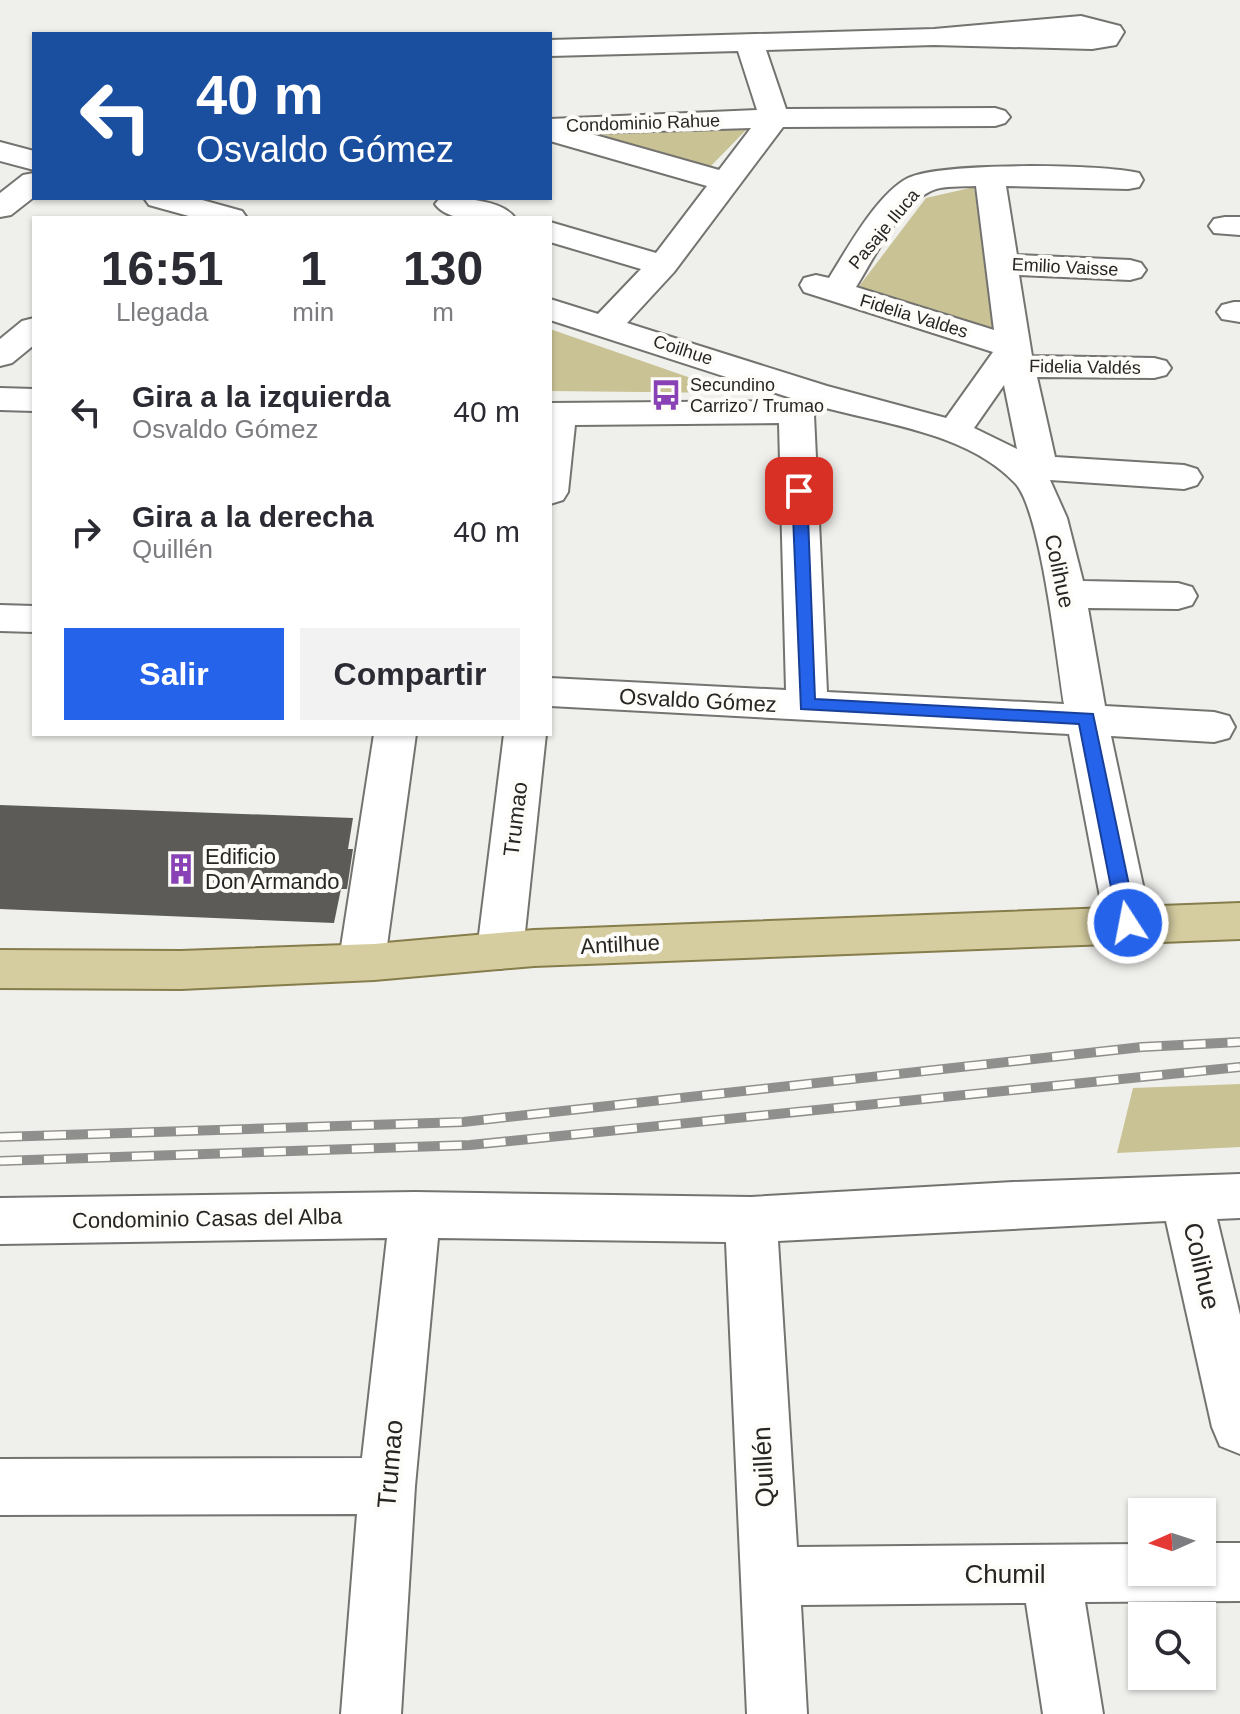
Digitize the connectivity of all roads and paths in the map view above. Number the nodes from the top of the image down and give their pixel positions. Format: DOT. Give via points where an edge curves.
graph roads {
  1 [pos="934,37"];
  2 [pos="749,42"];
  3 [pos="552,48"];
  4 [pos="995,117"];
  5 [pos="774,118"];
  6 [pos="0,151"];
  7 [pos="32,160"];
  8 [pos="990,178"];
  9 [pos="1128,180"];
  10 [pos="727,182"];
  11 [pos="32,184"];
  12 [pos="451,204"];
  13 [pos="172,207"];
  14 [pos="0,208"];
  15 [pos="220,216"];
  16 [pos="492,216"];
  17 [pos="552,233"];
  18 [pos="1000,264"];
  19 [pos="663,265"];
  20 [pos="1130,270"];
  21 [pos="826,288"];
  22 [pos="552,310"];
  23 [pos="606,325"];
  24 [pos="32,330"];
  25 [pos="0,356"];
  26 [pos="1015,356"];
  27 [pos="0,364"];
  28 [pos="1154,368"];
  29 [pos="32,375"];
  30 [pos="0,399"];
  31 [pos="32,400"];
  32 [pos="806,403"];
  33 [pos="554,414"];
  34 [pos="953,433"];
  35 [pos="552,453"];
  36 [pos="1035,473"];
  37 [pos="1184,477"];
  38 [pos="1066,594"];
  39 [pos="1178,596"];
  40 [pos="0,618"];
  41 [pos="32,619"];
  42 [pos="552,692"];
  43 [pos="807,705"];
  44 [pos="1087,718"];
  45 [pos="1214,727"];
  46 [pos="395,736"];
  47 [pos="525,736"];
  48 [pos="1240,921"];
  49 [pos="1128,923"];
  50 [pos="500,951"];
  51 [pos="362,960"];
  52 [pos="0,969"];
  53 [pos="1240,1196"];
  54 [pos="1186,1198"];
  55 [pos="415,1215"];
  56 [pos="751,1220"];
  57 [pos="0,1221"];
  58 [pos="1240,1427"];
  59 [pos="387,1486"];
  60 [pos="0,1487"];
  61 [pos="1240,1572"];
  62 [pos="1051,1574"];
  63 [pos="769,1576"];
  64 [pos="371,1714"];
  65 [pos="777,1714"];
  66 [pos="1073,1714"];
  1 -- 1 [label="street" via="1081,24 1110,32 1106,39 1092,41"];
  1 -- 2 [label="street"];
  2 -- 3 [label="street"];
  2 -- 5 [label="street"];
  4 -- 5 [label="street, Condominio Rahue"];
  5 -- 10 [label="street"];
  5 -- 10 [label="street, Condominio Rahue" via="553,128"];
  6 -- 7 [label="street"];
  8 -- 9 [label="street, Pasaje Iluca"];
  8 -- 18 [label="street, Colihue"];
  8 -- 21 [label="street, Pasaje Iluca" via="944,178 917,186 852,265"];
  10 -- 19 [label="street"];
  11 -- 14 [label="street"];
  12 -- 16 [label="street"];
  13 -- 15 [label="street"];
  17 -- 19 [label="street"];
  18 -- 20 [label="street, Emilio Vaisse"];
  18 -- 26 [label="street, Colihue"];
  19 -- 23 [label="street"];
  21 -- 26 [label="street, Fidelia Valdes"];
  22 -- 23 [label="street, Coilhue"];
  23 -- 32 [label="street, Coilhue"];
  24 -- 25 [label="street"];
  26 -- 28 [label="street, Fidelia Valdés"];
  26 -- 34 [label="street"];
  26 -- 36 [label="street, Colihue"];
  27 -- 29 [label="street"];
  30 -- 31 [label="street"];
  32 -- 33 [label="street"];
  32 -- 34 [label="street"];
  32 -- 43 [label="street"];
  33 -- 35 [label="street"];
  34 -- 36 [label="street"];
  36 -- 37 [label="street"];
  36 -- 38 [label="street, Colihue"];
  38 -- 39 [label="street"];
  38 -- 44 [label="street, Colihue"];
  40 -- 41 [label="street"];
  42 -- 43 [label="street, Osvaldo Gómez"];
  43 -- 44 [label="street, Osvaldo Gómez"];
  44 -- 45 [label="street, Osvaldo Gómez"];
  44 -- 49 [label="street, Colihue"];
  46 -- 51 [label="street"];
  47 -- 50 [label="street, Trumao"];
  48 -- 49 [label="main road, Antilhue"];
  49 -- 50 [label="main road, Antilhue"];
  50 -- 51 [label="main road, Antilhue"];
  51 -- 52 [label="main road, Antilhue" via="181,970"];
  53 -- 54 [label="street"];
  54 -- 56 [label="street"];
  54 -- 58 [label="street, Colihue"];
  55 -- 56 [label="street"];
  55 -- 57 [label="street, Condominio Casas del Alba"];
  55 -- 59 [label="street, Trumao"];
  56 -- 63 [label="street, Quillén"];
  59 -- 60 [label="street"];
  59 -- 64 [label="street, Trumao"];
  61 -- 62 [label="street, Chumil"];
  62 -- 63 [label="street, Chumil"];
  62 -- 66 [label="street"];
  63 -- 65 [label="street, Quillén"];
}
